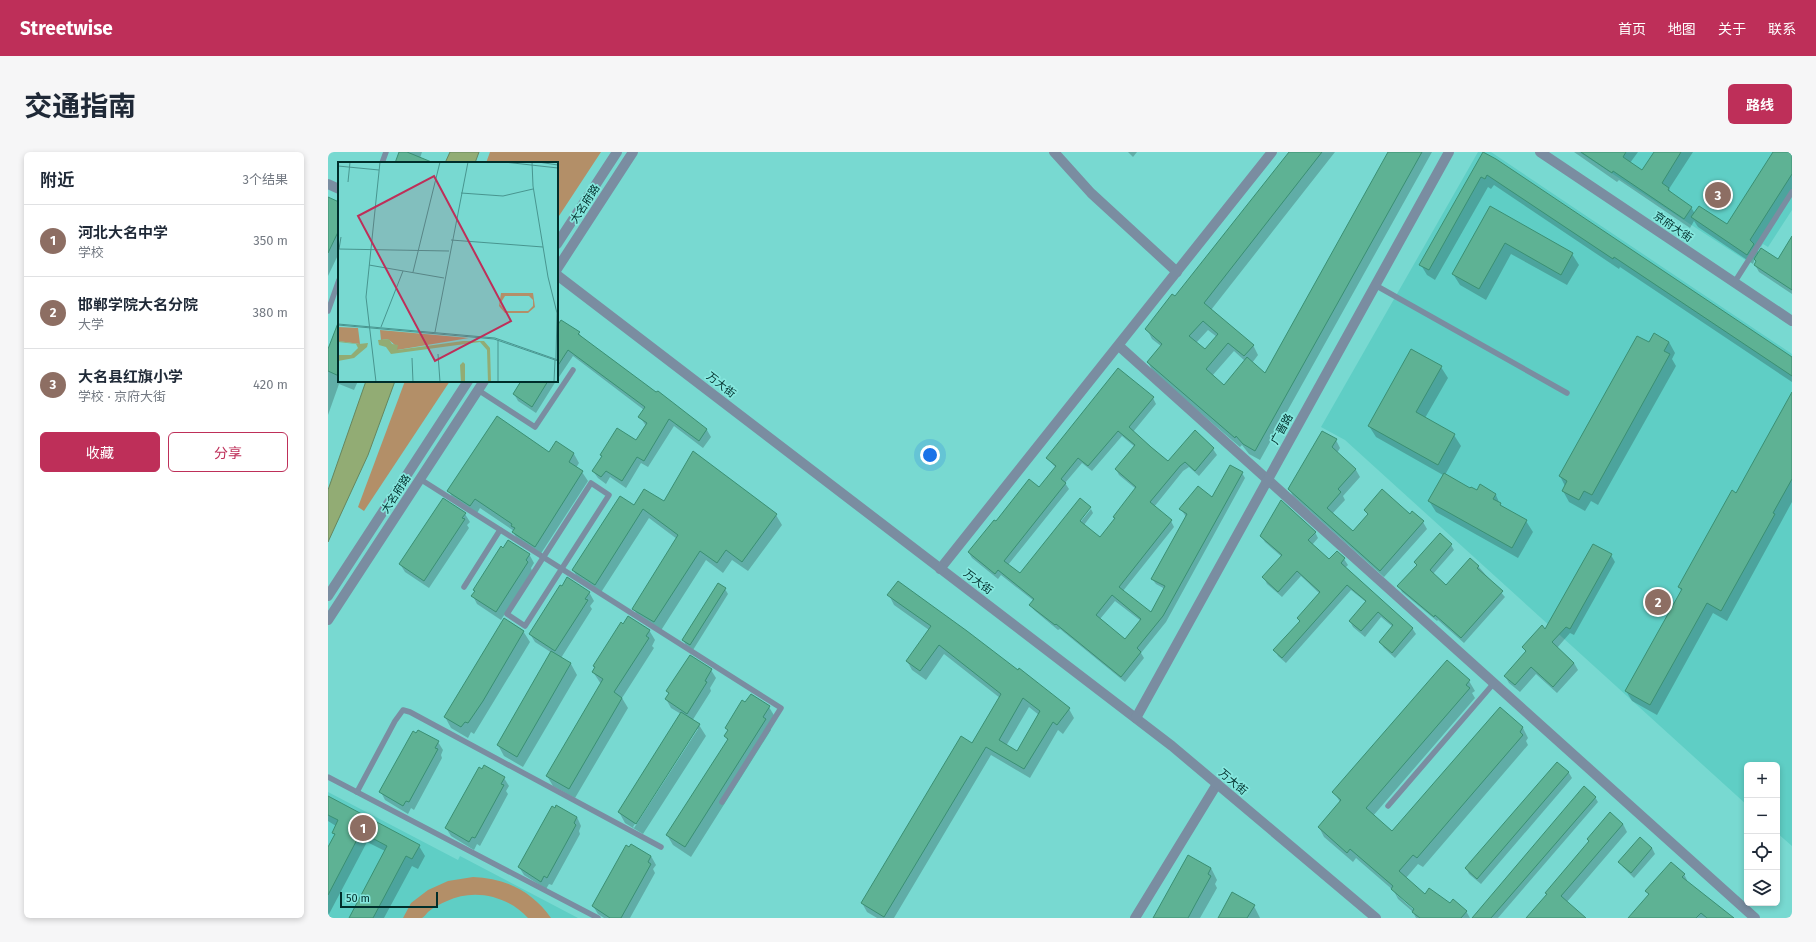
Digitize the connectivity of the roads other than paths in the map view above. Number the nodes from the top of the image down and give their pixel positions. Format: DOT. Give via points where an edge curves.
graph roads {
  1 [pos="386,152"];
  2 [pos="617,152"];
  3 [pos="633,152"];
  4 [pos="1054,152"];
  5 [pos="1272,152"];
  6 [pos="1449,152"];
  7 [pos="1540,152"];
  8 [pos="382,162"];
  9 [pos="328,184"];
  10 [pos="338,189"];
  11 [pos="1792,192"];
  12 [pos="558,242"];
  13 [pos="558,267"];
  14 [pos="1177,272"];
  15 [pos="558,275"];
  16 [pos="338,283"];
  17 [pos="1734,283"];
  18 [pos="1376,285"];
  19 [pos="328,311"];
  20 [pos="1792,321"];
  21 [pos="1119,346"];
  22 [pos="573,370"];
  23 [pos="467,382"];
  24 [pos="481,385"];
  25 [pos="1567,393"];
  26 [pos="420,479"];
  27 [pos="1268,480"];
  28 [pos="500,530"];
  29 [pos="543,558"];
  30 [pos="561,569"];
  31 [pos="940,569"];
  32 [pos="464,587"];
  33 [pos="328,596"];
  34 [pos="328,620"];
  35 [pos="1494,683"];
  36 [pos="1136,718"];
  37 [pos="328,777"];
  38 [pos="1217,784"];
  39 [pos="357,792"];
  40 [pos="722,802"];
  41 [pos="1388,806"];
  42 [pos="661,847"];
  43 [pos="598,918"];
  44 [pos="1136,918"];
  45 [pos="1376,918"];
  46 [pos="1755,918"];
  1 -- 8 [label="lane"];
  2 -- 12 [label="street, 大名府路"];
  3 -- 13 [label="street, 大名府路"];
  4 -- 14 [label="street" via="1091,193"];
  5 -- 14 [label="street"];
  6 -- 18 [label="street, 广晋路"];
  7 -- 17 [label="street, 京府大街"];
  9 -- 10 [label="street"];
  11 -- 17 [label="lane"];
  14 -- 21 [label="street"];
  15 -- 31 [label="street, 万大街"];
  16 -- 19 [label="lane"];
  17 -- 20 [label="street, 京府大街"];
  18 -- 25 [label="lane"];
  18 -- 27 [label="street, 广晋路"];
  21 -- 27 [label="street"];
  21 -- 31 [label="street"];
  22 -- 24 [label="lane" via="534,427"];
  23 -- 33 [label="street, 大名府路"];
  24 -- 26 [label="street, 大名府路"];
  26 -- 28 [label="lane"];
  26 -- 34 [label="street, 大名府路"];
  27 -- 35 [label="street"];
  27 -- 36 [label="street, 广晋路"];
  28 -- 29 [label="lane"];
  28 -- 32 [label="lane"];
  29 -- 30 [label="lane"];
  29 -- 30 [label="lane" via="507,614 525,626"];
  29 -- 30 [label="lane" via="591,483 609,495"];
  30 -- 40 [label="lane" via="781,708"];
  31 -- 36 [label="street, 万大街"];
  35 -- 41 [label="lane"];
  35 -- 46 [label="street"];
  36 -- 38 [label="street, 万大街"];
  37 -- 39 [label="lane"];
  38 -- 44 [label="street"];
  38 -- 45 [label="street, 万大街"];
  39 -- 42 [label="lane" via="403,710"];
  39 -- 43 [label="lane"];
}
